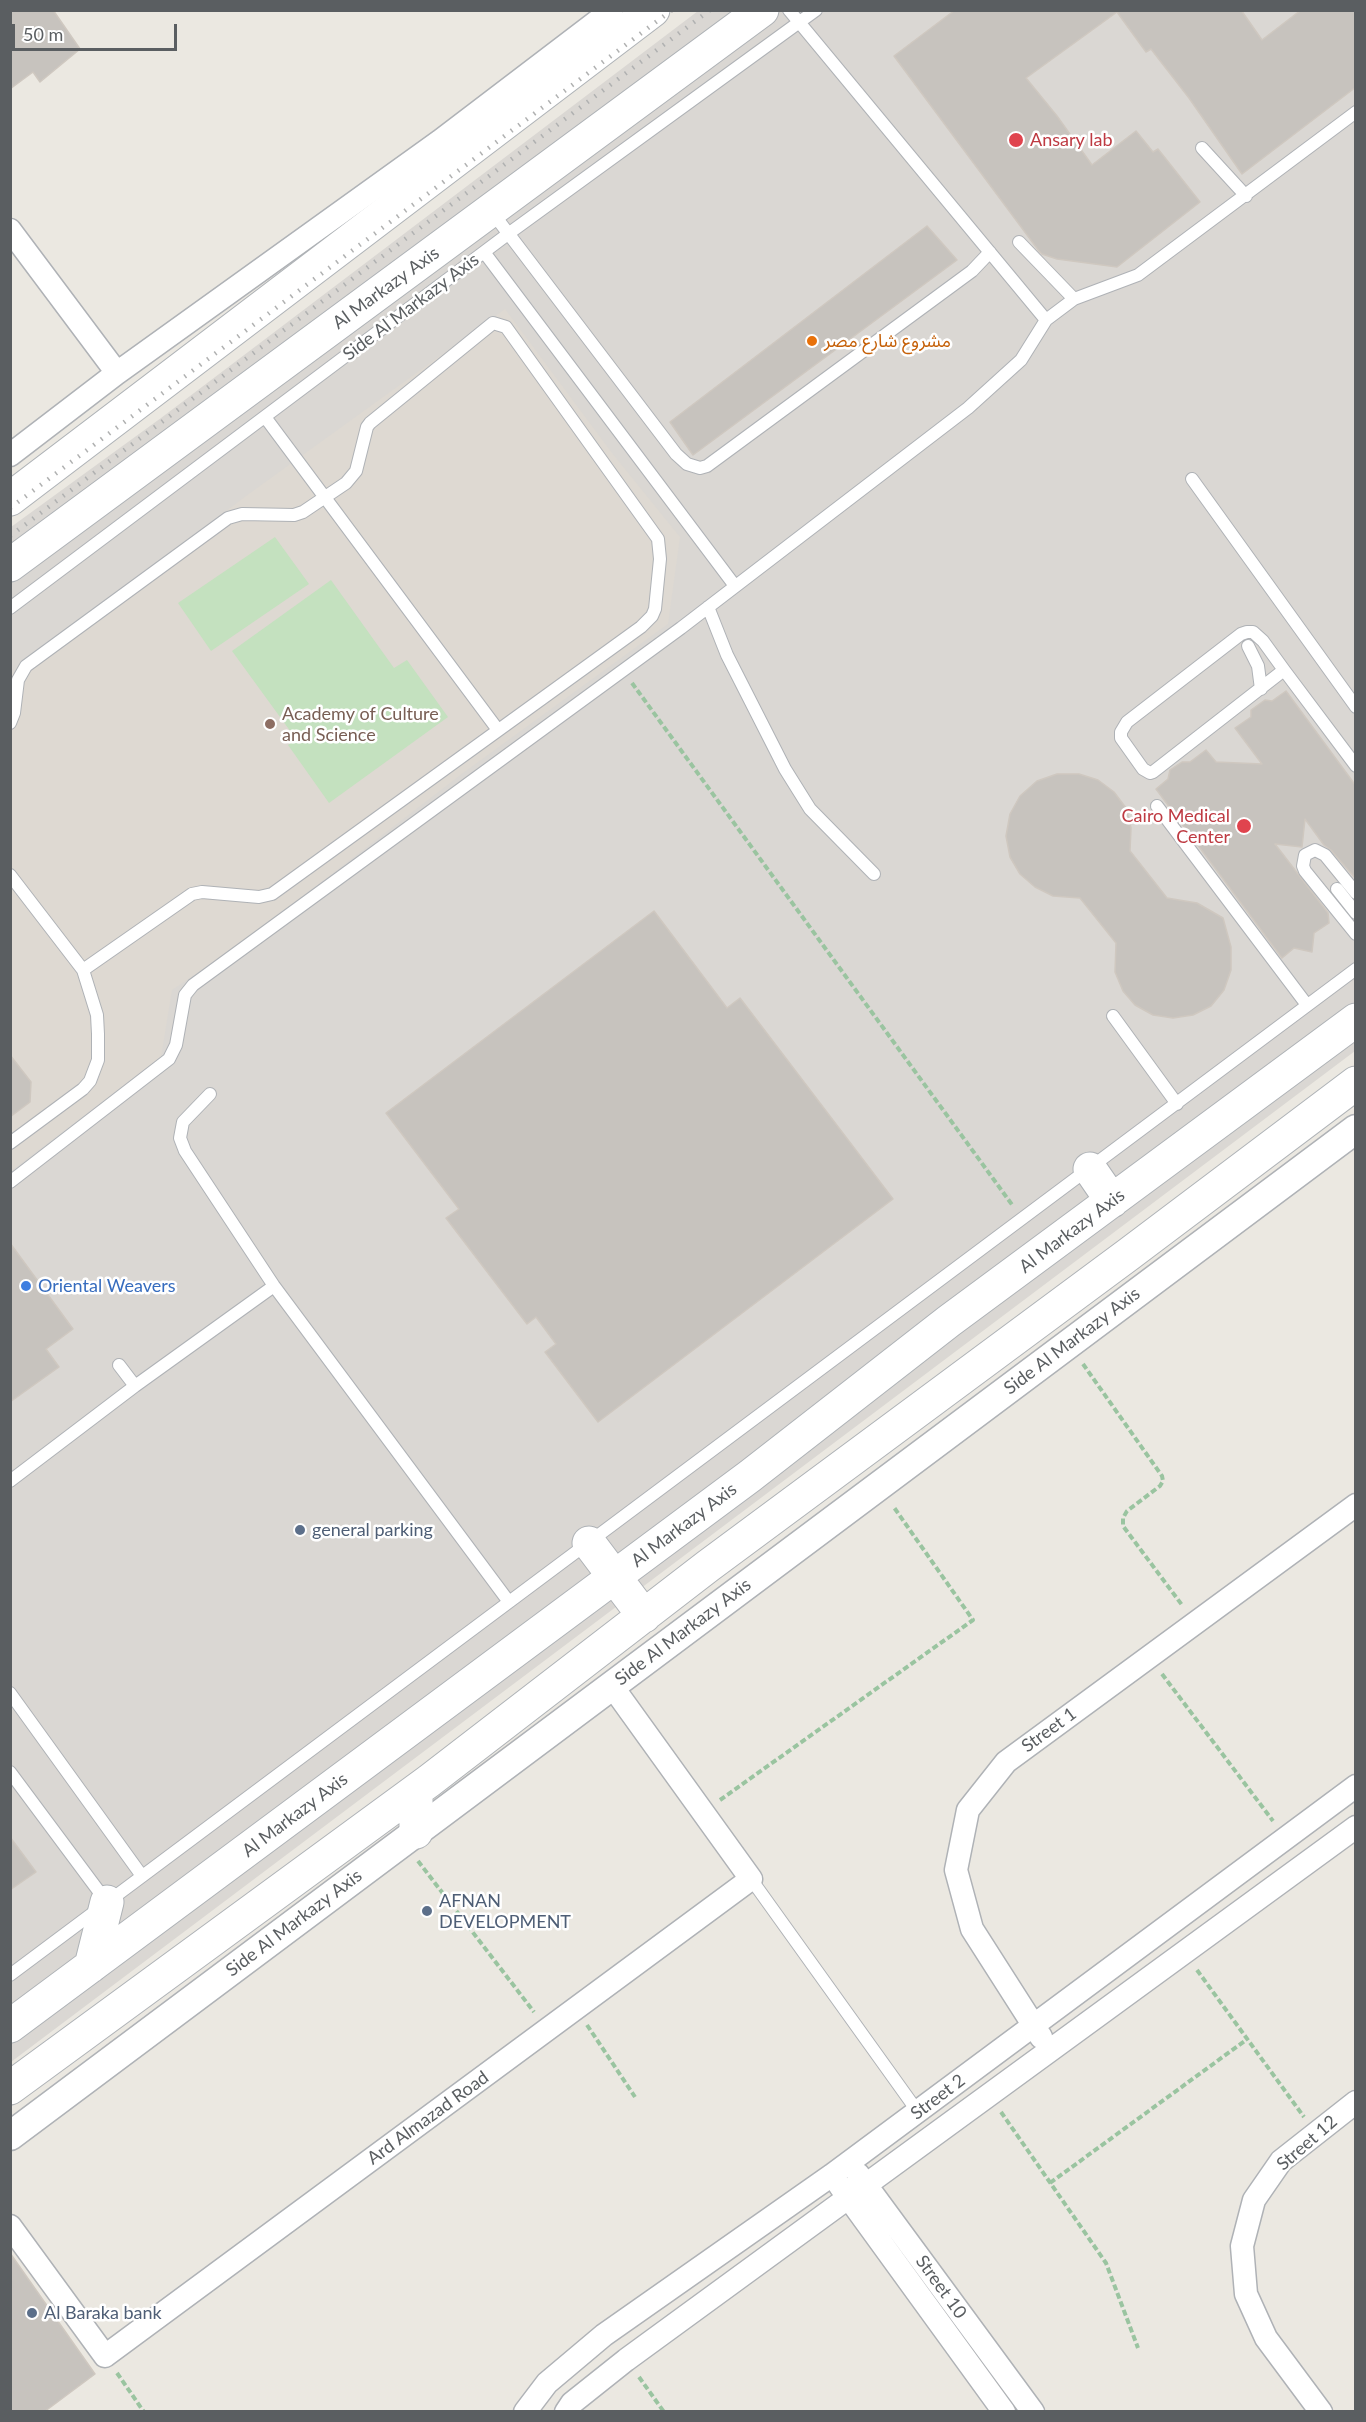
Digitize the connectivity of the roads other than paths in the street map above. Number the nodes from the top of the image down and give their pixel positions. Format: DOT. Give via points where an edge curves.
graph roads {
  1 [pos="612,10"];
  2 [pos="653,10"];
  3 [pos="762,10"];
  4 [pos="789,10"];
  5 [pos="816,10"];
  6 [pos="799,23"];
  7 [pos="1356,112"];
  8 [pos="1202,148"];
  9 [pos="1246,196"];
  10 [pos="500,222"];
  11 [pos="10,230"];
  12 [pos="1018,242"];
  13 [pos="484,252"];
  14 [pos="990,252"];
  15 [pos="1074,299"];
  16 [pos="1046,320"];
  17 [pos="117,374"];
  18 [pos="265,417"];
  19 [pos="10,455"];
  20 [pos="1192,479"];
  21 [pos="325,497"];
  22 [pos="10,499"];
  23 [pos="10,565"];
  24 [pos="735,586"];
  25 [pos="708,607"];
  26 [pos="10,608"];
  27 [pos="1248,646"];
  28 [pos="1284,670"];
  29 [pos="1260,689"];
  30 [pos="1356,707"];
  31 [pos="10,723"];
  32 [pos="498,730"];
  33 [pos="1356,766"];
  34 [pos="1157,806"];
  35 [pos="874,874"];
  36 [pos="10,875"];
  37 [pos="1337,889"];
  38 [pos="1356,893"];
  39 [pos="1356,913"];
  40 [pos="1356,934"];
  41 [pos="1356,969"];
  42 [pos="83,970"];
  43 [pos="1307,1005"];
  44 [pos="1113,1016"];
  45 [pos="1356,1020"];
  46 [pos="1356,1083"];
  47 [pos="210,1094"];
  48 [pos="1177,1104"];
  49 [pos="1356,1129"];
  50 [pos="10,1143"];
  51 [pos="1090,1169"];
  52 [pos="10,1182"];
  53 [pos="1112,1201"];
  54 [pos="1069,1235"];
  55 [pos="1130,1254"];
  56 [pos="274,1286"];
  57 [pos="949,1321"];
  58 [pos="1012,1340"];
  59 [pos="118,1365"];
  60 [pos="135,1386"];
  61 [pos="10,1481"];
  62 [pos="1356,1505"];
  63 [pos="589,1543"];
  64 [pos="613,1578"];
  65 [pos="509,1602"];
  66 [pos="644,1616"];
  67 [pos="612,1686"];
  68 [pos="10,1693"];
  69 [pos="10,1772"];
  70 [pos="1356,1786"];
  71 [pos="416,1791"];
  72 [pos="1356,1827"];
  73 [pos="410,1837"];
  74 [pos="141,1876"];
  75 [pos="751,1879"];
  76 [pos="107,1902"];
  77 [pos="90,1966"];
  78 [pos="10,1975"];
  79 [pos="10,2026"];
  80 [pos="1034,2026"];
  81 [pos="1049,2050"];
  82 [pos="10,2088"];
  83 [pos="1356,2102"];
  84 [pos="918,2112"];
  85 [pos="10,2136"];
  86 [pos="841,2169"];
  87 [pos="857,2191"];
  88 [pos="10,2226"];
  89 [pos="1023,2408"];
  90 [pos="525,2412"];
  91 [pos="566,2412"];
  92 [pos="1004,2412"];
  93 [pos="1321,2412"];
  1 -- 17 [label="street" via="440,141"];
  2 -- 22 [label="main road"];
  3 -- 10 [label="main road, Al Markazy Axis"];
  4 -- 6 [label="lane"];
  5 -- 6 [label="lane, Side Al Markazy Axis"];
  6 -- 10 [label="lane, Side Al Markazy Axis"];
  6 -- 14 [label="lane"];
  7 -- 9 [label="lane"];
  8 -- 9 [label="lane"];
  9 -- 15 [label="lane" via="1138,275"];
  10 -- 13 [label="lane, Side Al Markazy Axis"];
  10 -- 14 [label="lane" via="676,454 687,464 700,468 962,278"];
  10 -- 23 [label="main road, Al Markazy Axis"];
  11 -- 17 [label="street"];
  12 -- 15 [label="lane"];
  13 -- 18 [label="lane, Side Al Markazy Axis"];
  13 -- 24 [label="lane"];
  14 -- 16 [label="lane"];
  15 -- 16 [label="lane"];
  16 -- 24 [label="lane" via="1021,360 968,408"];
  17 -- 19 [label="street"];
  18 -- 21 [label="lane"];
  18 -- 26 [label="lane, Side Al Markazy Axis"];
  20 -- 30 [label="lane"];
  21 -- 31 [label="lane" via="294,515 242,514 222,521 26,666 18,680"];
  21 -- 32 [label="lane"];
  21 -- 32 [label="lane" via="356,471 370,423 489,324 506,327 654,530 660,549 655,609 647,621"];
  24 -- 25 [label="lane"];
  25 -- 35 [label="lane" via="727,655 810,809"];
  25 -- 52 [label="lane" via="194,985 185,996 176,1045 169,1059"];
  27 -- 29 [label="lane" via="1258,666"];
  28 -- 29 [label="lane"];
  28 -- 29 [label="lane" via="1258,636 1253,632 1241,634 1127,722 1120,732 1121,738 1143,769 1153,772"];
  28 -- 33 [label="lane"];
  32 -- 42 [label="lane" via="272,894 192,894"];
  34 -- 43 [label="lane"];
  36 -- 42 [label="lane"];
  37 -- 39 [label="lane"];
  38 -- 40 [label="lane" via="1325,855 1315,850 1305,855 1305,871"];
  41 -- 43 [label="lane"];
  42 -- 50 [label="lane" via="97,1014 98,1060 90,1081"];
  43 -- 48 [label="lane"];
  44 -- 48 [label="lane"];
  45 -- 53 [label="main road, Al Markazy Axis"];
  46 -- 55 [label="main road"];
  47 -- 56 [label="lane" via="183,1122 182,1145"];
  48 -- 51 [label="lane"];
  49 -- 67 [label="street, Side Al Markazy Axis"];
  51 -- 53 [label="main road"];
  51 -- 63 [label="lane"];
  53 -- 54 [label="main road, Al Markazy Axis"];
  54 -- 55 [label="main road" via="1069,1256 1083,1267"];
  54 -- 57 [label="main road, Al Markazy Axis"];
  55 -- 58 [label="main road"];
  56 -- 60 [label="lane"];
  56 -- 65 [label="lane"];
  57 -- 58 [label="main road" via="987,1306 999,1307 1012,1318"];
  57 -- 64 [label="main road, Al Markazy Axis"];
  58 -- 66 [label="main road"];
  59 -- 60 [label="lane"];
  60 -- 61 [label="lane"];
  62 -- 80 [label="street, Street 1" via="1006,1762 969,1810 956,1870 972,1929"];
  63 -- 64 [label="main road"];
  63 -- 65 [label="lane"];
  64 -- 66 [label="main road"];
  64 -- 77 [label="main road, Al Markazy Axis"];
  65 -- 74 [label="lane"];
  66 -- 71 [label="main road"];
  67 -- 73 [label="street, Side Al Markazy Axis"];
  67 -- 75 [label="street"];
  68 -- 74 [label="lane"];
  69 -- 76 [label="lane"];
  70 -- 80 [label="street, Street 2"];
  71 -- 73 [label="main road"];
  71 -- 82 [label="main road"];
  72 -- 81 [label="street, Street 2"];
  73 -- 85 [label="street, Side Al Markazy Axis"];
  74 -- 76 [label="lane"];
  75 -- 84 [label="lane"];
  75 -- 88 [label="street, Ard Almazad Road" via="105,2356"];
  76 -- 77 [label="main road"];
  76 -- 78 [label="lane"];
  77 -- 79 [label="main road, Al Markazy Axis"];
  80 -- 81 [label="street, Street 1"];
  80 -- 84 [label="street, Street 2"];
  81 -- 87 [label="street, Street 2"];
  83 -- 93 [label="street, Street 12" via="1281,2161 1254,2200 1242,2246 1246,2294 1266,2338"];
  84 -- 86 [label="street, Street 2"];
  86 -- 87 [label="street, Street 10"];
  86 -- 90 [label="street, Street 2" via="604,2335 547,2383"];
  87 -- 89 [label="street, Street 10"];
  87 -- 91 [label="street, Street 2" via="626,2360"];
  87 -- 92 [label="street, Street 10"];
}
